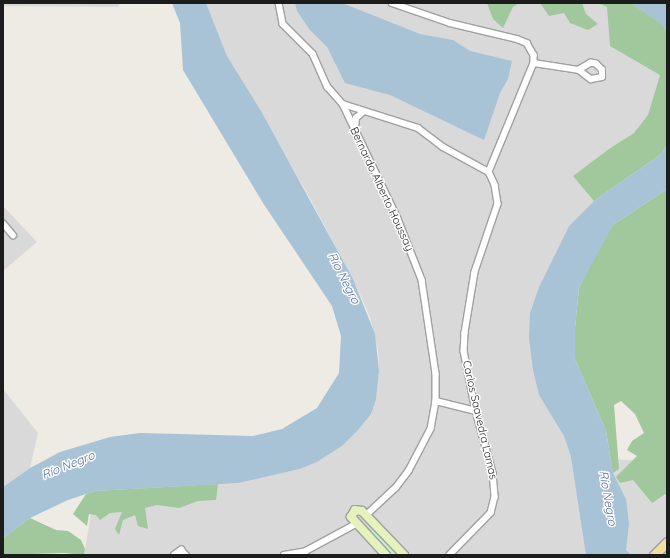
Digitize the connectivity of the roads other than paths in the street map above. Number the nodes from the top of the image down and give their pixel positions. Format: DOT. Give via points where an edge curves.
graph roads {
  1 [pos="279,3"];
  2 [pos="392,3"];
  3 [pos="534,63"];
  4 [pos="579,70"];
  5 [pos="343,104"];
  6 [pos="363,112"];
  7 [pos="355,128"];
  8 [pos="489,172"];
  9 [pos="3,223"];
  10 [pos="13,235"];
  11 [pos="436,401"];
  12 [pos="476,411"];
  13 [pos="366,516"];
  14 [pos="356,524"];
  15 [pos="667,542"];
  16 [pos="655,554"];
  17 [pos="174,555"];
  18 [pos="186,555"];
  19 [pos="284,555"];
  20 [pos="386,555"];
  21 [pos="404,555"];
  22 [pos="450,555"];
  1 -- 5 [label="street, Bernardo Alberto Houssay" via="283,24 313,54 328,87"];
  2 -- 3 [label="street" via="450,23 526,43 534,55"];
  3 -- 4 [label="street"];
  3 -- 8 [label="street"];
  5 -- 6 [label="street"];
  5 -- 7 [label="street, Bernardo Alberto Houssay"];
  6 -- 7 [label="street" via="356,118"];
  6 -- 8 [label="street" via="393,118 418,128 444,147"];
  7 -- 11 [label="street, Bernardo Alberto Houssay" via="398,219 422,280 436,374"];
  8 -- 12 [label="street, Carlos Saavedra Lamas" via="495,184 498,204 475,272 464,351"];
  9 -- 10 [label="street"];
  11 -- 12 [label="street"];
  11 -- 13 [label="street, Bernardo Alberto Houssay" via="431,429 423,448 396,488"];
  12 -- 22 [label="street, Carlos Saavedra Lamas" via="493,474 495,497 491,513"];
  13 -- 14 [label="street" via="362,511 355,510 351,517"];
  13 -- 21 [label="street"];
  14 -- 19 [label="street" via="306,551"];
  14 -- 20 [label="street"];
  15 -- 16 [label="main road"];
  17 -- 18 [label="street" via="181,550"];
}
